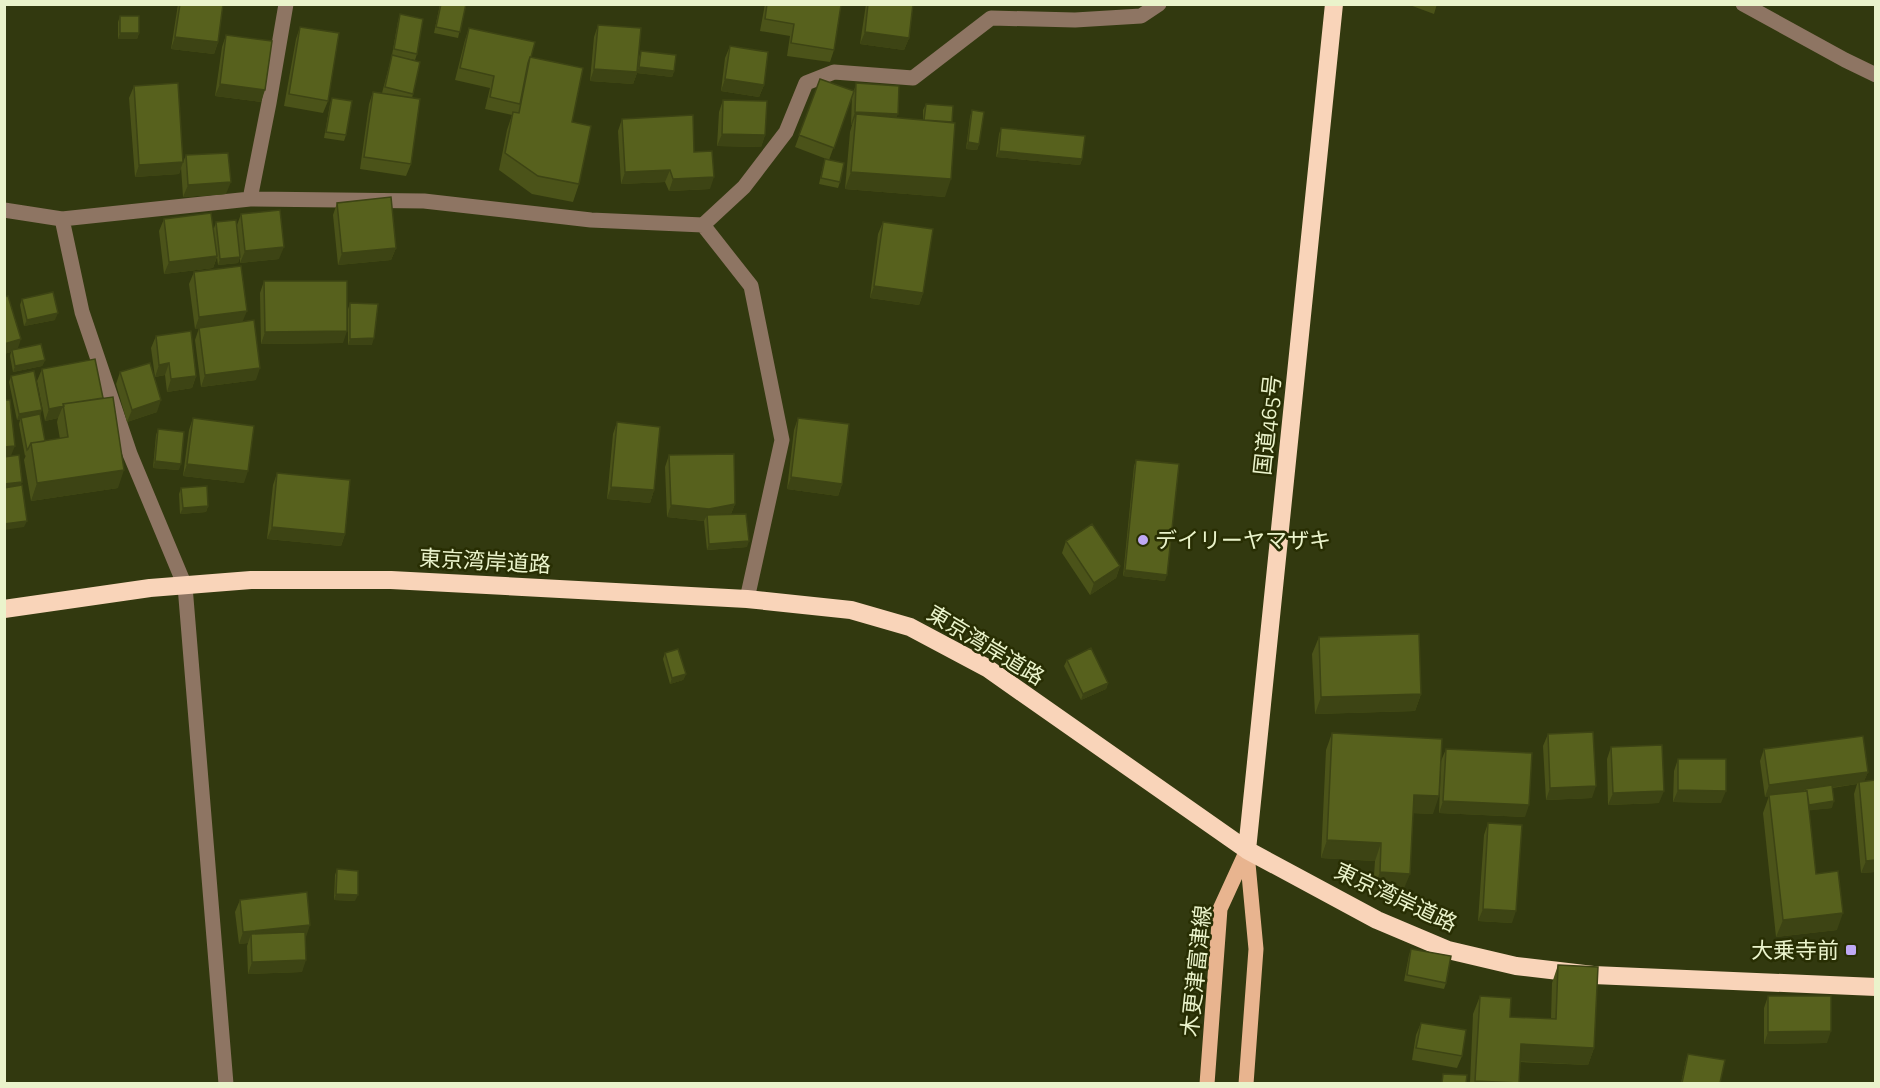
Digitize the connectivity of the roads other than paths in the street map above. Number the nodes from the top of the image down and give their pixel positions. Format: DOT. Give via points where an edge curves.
graph roads {
  1 [pos="286,4"];
  2 [pos="1159,4"];
  3 [pos="1334,4"];
  4 [pos="1743,4"];
  5 [pos="1875,75"];
  6 [pos="250,199"];
  7 [pos="4,210"];
  8 [pos="62,219"];
  9 [pos="703,225"];
  10 [pos="186,586"];
  11 [pos="747,599"];
  12 [pos="4,609"];
  13 [pos="1247,850"];
  14 [pos="1875,987"];
  15 [pos="226,1083"];
  16 [pos="1207,1083"];
  17 [pos="1246,1083"];
  1 -- 6 [label="street"];
  2 -- 9 [label="street" via="1142,16 1074,20 991,18 913,78 834,72 806,83 786,132 744,187"];
  3 -- 13 [label="highway, 国道465号"];
  4 -- 5 [label="street"];
  6 -- 8 [label="street"];
  6 -- 9 [label="street" via="424,201 591,220"];
  7 -- 8 [label="street"];
  8 -- 10 [label="street" via="82,312 130,454"];
  9 -- 11 [label="street" via="751,286 782,440"];
  10 -- 11 [label="highway, 東京湾岸道路" via="251,580 391,580"];
  10 -- 12 [label="highway, 東京湾岸道路"];
  10 -- 15 [label="street"];
  11 -- 13 [label="highway, 東京湾岸道路" via="851,610 910,627 987,668"];
  13 -- 14 [label="highway, 東京湾岸道路" via="1377,920 1448,950 1516,966 1593,975"];
  13 -- 16 [label="main road, 木更津富津線" via="1220,909"];
  13 -- 17 [label="main road" via="1256,949"];
}
